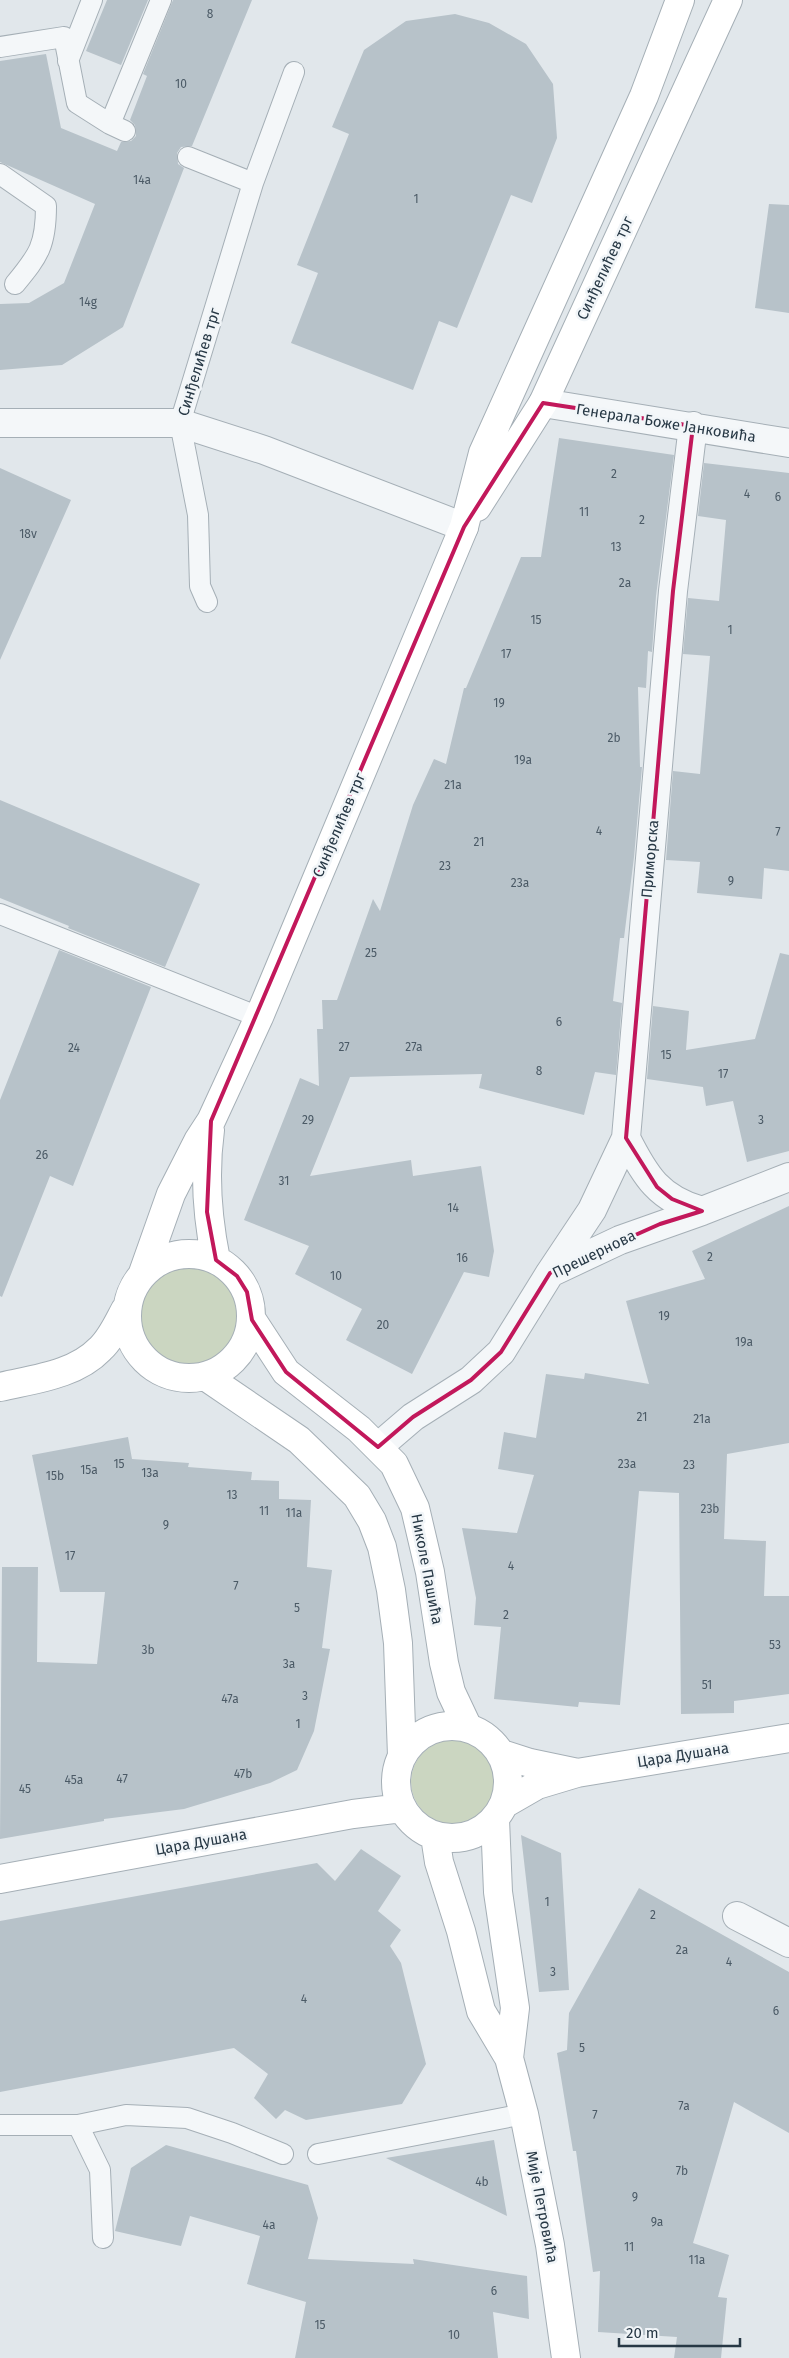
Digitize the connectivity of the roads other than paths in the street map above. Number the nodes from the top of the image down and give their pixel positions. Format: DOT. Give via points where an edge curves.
graph roads {
  1 [pos="92,0"];
  2 [pos="161,0"];
  3 [pos="680,0"];
  4 [pos="728,0"];
  5 [pos="0,47"];
  6 [pos="68,61"];
  7 [pos="294,72"];
  8 [pos="188,156"];
  9 [pos="0,174"];
  10 [pos="254,183"];
  11 [pos="15,284"];
  12 [pos="543,403"];
  13 [pos="0,423"];
  14 [pos="180,423"];
  15 [pos="693,426"];
  16 [pos="789,443"];
  17 [pos="464,527"];
  18 [pos="207,602"];
  19 [pos="0,914"];
  20 [pos="259,1017"];
  21 [pos="211,1121"];
  22 [pos="626,1138"];
  23 [pos="789,1177"];
  24 [pos="702,1211"];
  25 [pos="216,1260"];
  26 [pos="143,1273"];
  27 [pos="550,1273"];
  28 [pos="125,1310"];
  29 [pos="252,1320"];
  30 [pos="205,1376"];
  31 [pos="0,1387"];
  32 [pos="378,1447"];
  33 [pos="468,1728"];
  34 [pos="789,1738"];
  35 [pos="502,1754"];
  36 [pos="402,1756"];
  37 [pos="577,1772"];
  38 [pos="402,1808"];
  39 [pos="500,1811"];
  40 [pos="435,1836"];
  41 [pos="0,1879"];
  42 [pos="737,1916"];
  43 [pos="789,1943"];
  44 [pos="509,2058"];
  45 [pos="524,2114"];
  46 [pos="0,2126"];
  47 [pos="78,2126"];
  48 [pos="283,2154"];
  49 [pos="318,2154"];
  50 [pos="103,2238"];
  51 [pos="566,2358"];
  1 -- 6 [label="lane"];
  2 -- 6 [label="lane" via="118,128 77,104"];
  3 -- 17 [label="street, Синђелићев трг" via="644,96 483,453"];
  4 -- 12 [label="street, Синђелићев трг"];
  5 -- 6 [label="lane" via="64,37"];
  7 -- 10 [label="lane, Синђелићев трг"];
  8 -- 10 [label="lane"];
  9 -- 11 [label="lane" via="46,206 46,232 36,258"];
  10 -- 14 [label="lane, Синђелићев трг"];
  12 -- 15 [label="street, Генерала Боже Јанковића"];
  12 -- 17 [label="street, Синђелићев трг"];
  13 -- 14 [label="street"];
  14 -- 17 [label="street, Синђелићев трг" via="264,450"];
  14 -- 18 [label="lane" via="198,515 200,586"];
  15 -- 16 [label="street, Генерала Боже Јанковића"];
  15 -- 22 [label="street, Приморска" via="673,591"];
  17 -- 20 [label="street, Синђелићев трг"];
  19 -- 20 [label="lane"];
  20 -- 21 [label="street, Синђелићев трг"];
  21 -- 25 [label="street, Синђелићев трг" via="207,1153 207,1212"];
  21 -- 26 [label="street, Синђелићев трг" via="170,1194"];
  22 -- 24 [label="street" via="657,1187 672,1199"];
  22 -- 27 [label="street, Приморска" via="592,1210"];
  23 -- 24 [label="street, Прешернова"];
  24 -- 27 [label="street, Прешернова" via="620,1240"];
  25 -- 26 [label="street, Николе Пашића" via="193,1253 175,1254"];
  25 -- 29 [label="street, Николе Пашића" via="237,1276 247,1292"];
  26 -- 28 [label="street, Николе Пашића" via="131,1291"];
  27 -- 32 [label="street, Прешернова" via="501,1352 471,1380 414,1417"];
  28 -- 30 [label="street, Николе Пашића" via="129,1339 147,1362 171,1375 184,1378"];
  28 -- 31 [label="street, Николе Пашића" via="102,1348 85,1361 58,1374"];
  29 -- 30 [label="street, Николе Пашића" via="245,1343 235,1358"];
  29 -- 32 [label="street, Николе Пашића" via="286,1372"];
  30 -- 36 [label="street" via="299,1440 357,1496 372,1521 382,1547 398,1643"];
  32 -- 33 [label="street, Николе Пашића" via="394,1464 415,1508 430,1572 444,1663 451,1692"];
  33 -- 35 [label="street" via="482,1734"];
  33 -- 36 [label="street" via="453,1725 423,1734"];
  34 -- 37 [label="street, Цара Душана"];
  35 -- 37 [label="street, Цара Душана"];
  35 -- 39 [label="street" via="508,1770 509,1787"];
  36 -- 38 [label="street" via="396,1789"];
  37 -- 39 [label="street, Цара Душана" via="537,1785"];
  38 -- 40 [label="street" via="410,1820"];
  38 -- 41 [label="street, Цара Душана" via="353,1814"];
  39 -- 40 [label="street" via="483,1830 467,1836"];
  39 -- 44 [label="street, Мије Петровића" via="498,1892 515,2008"];
  40 -- 44 [label="street, Мије Петровића" via="438,1862 461,1930 481,2010"];
  42 -- 43 [label="street"];
  44 -- 45 [label="street, Мије Петровића"];
  45 -- 49 [label="lane"];
  45 -- 51 [label="street, Мије Петровића" via="550,2245"];
  46 -- 47 [label="lane"];
  47 -- 48 [label="lane" via="126,2115 187,2118"];
  47 -- 50 [label="lane" via="100,2170"];
}
